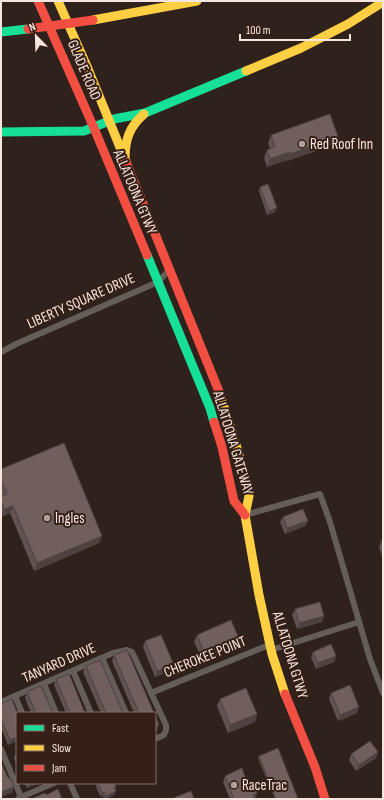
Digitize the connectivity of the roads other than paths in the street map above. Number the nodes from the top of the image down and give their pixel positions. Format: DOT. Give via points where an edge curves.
graph roads {
  1 [pos="38,1"];
  2 [pos="58,1"];
  3 [pos="197,1"];
  4 [pos="383,2"];
  5 [pos="1,32"];
  6 [pos="145,113"];
  7 [pos="109,121"];
  8 [pos="94,128"];
  9 [pos="1,132"];
  10 [pos="124,159"];
  11 [pos="151,266"];
  12 [pos="169,270"];
  13 [pos="158,282"];
  14 [pos="1,352"];
  15 [pos="245,515"];
  16 [pos="359,622"];
  17 [pos="270,648"];
  18 [pos="102,658"];
  19 [pos="73,671"];
  20 [pos="44,684"];
  21 [pos="151,693"];
  22 [pos="383,693"];
  23 [pos="15,696"];
  24 [pos="1,702"];
  25 [pos="22,712"];
  26 [pos="56,712"];
  27 [pos="91,712"];
  28 [pos="126,712"];
  29 [pos="156,739"];
  30 [pos="1,750"];
  31 [pos="320,783"];
  32 [pos="51,784"];
  33 [pos="70,784"];
  34 [pos="20,798"];
  35 [pos="77,799"];
  36 [pos="325,799"];
  37 [pos="331,799"];
  1 -- 8 [label="main road, GLADE ROAD"];
  2 -- 7 [label="main road, GLADE ROAD"];
  3 -- 5 [label="main road, bridge" via="93,20"];
  4 -- 6 [label="main road" via="348,24 301,48"];
  6 -- 7 [label="main road"];
  6 -- 10 [label="main road" via="127,134"];
  7 -- 8 [label="main road"];
  7 -- 10 [label="main road"];
  8 -- 9 [label="main road" via="84,131"];
  8 -- 11 [label="main road, ALLATOONA GTWY"];
  10 -- 12 [label="main road"];
  11 -- 13 [label="main road, ALLATOONA GATEWAY"];
  12 -- 13 [label="street, LIBERTY SQUARE DRIVE"];
  12 -- 15 [label="main road, ALLATOONA GATEWAY" via="221,397 238,451 249,496"];
  13 -- 14 [label="street, LIBERTY SQUARE DRIVE"];
  13 -- 15 [label="main road, ALLATOONA GATEWAY" via="214,420 226,460 234,501"];
  15 -- 16 [label="street" via="320,494"];
  15 -- 17 [label="main road, ALLATOONA GTWY"];
  16 -- 17 [label="street, CHEROKEE POINT"];
  16 -- 22 [label="street"];
  17 -- 21 [label="street, CHEROKEE POINT"];
  17 -- 31 [label="main road, ALLATOONA GTWY"];
  18 -- 19 [label="street, TANYARD DRIVE"];
  18 -- 21 [label="street, TANYARD DRIVE" via="120,650 127,650 134,656"];
  18 -- 28 [label="street"];
  19 -- 20 [label="street, TANYARD DRIVE"];
  19 -- 27 [label="street"];
  20 -- 23 [label="street, TANYARD DRIVE"];
  20 -- 26 [label="street"];
  21 -- 29 [label="street" via="166,725 164,735"];
  23 -- 24 [label="street, TANYARD DRIVE"];
  23 -- 25 [label="street"];
  30 -- 34 [label="street"];
  31 -- 36 [label="main road, ALLATOONA GTWY"];
  31 -- 37 [label="main road"];
  32 -- 34 [label="street"];
  33 -- 35 [label="street"];
}
